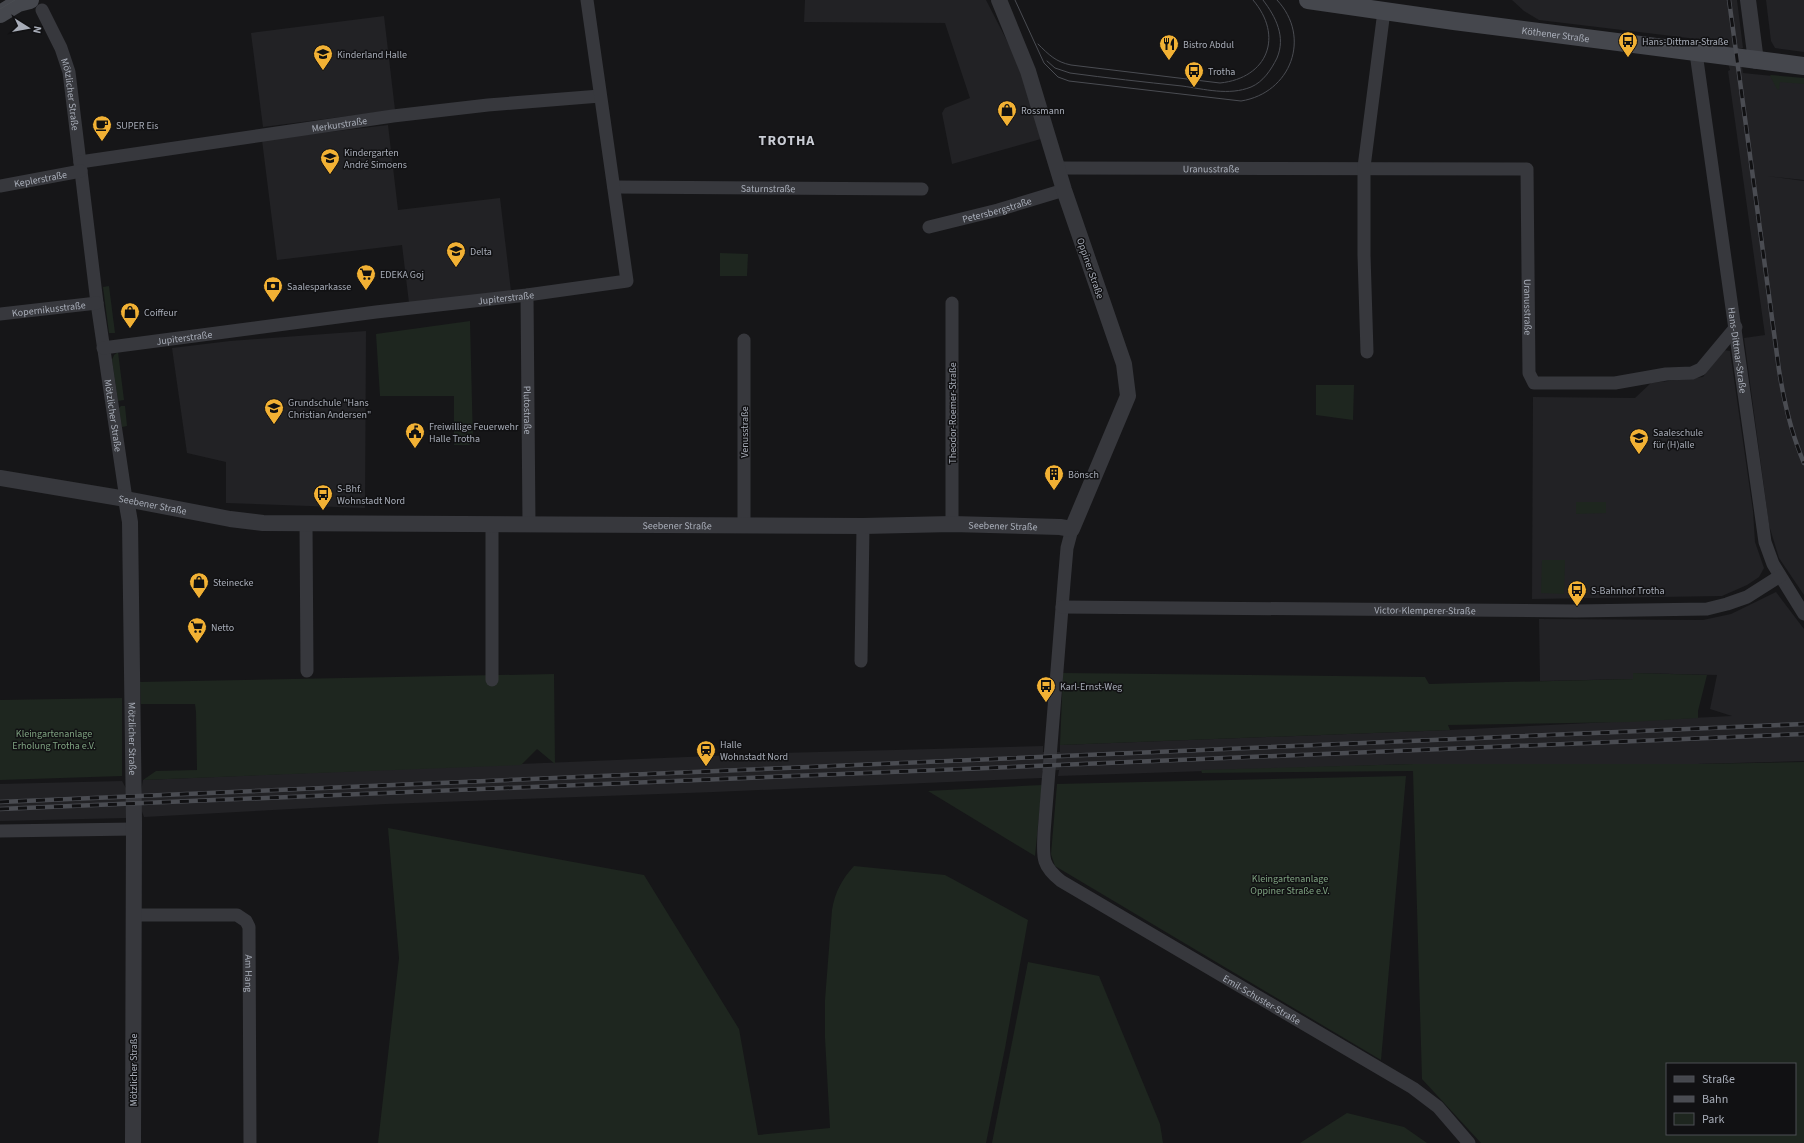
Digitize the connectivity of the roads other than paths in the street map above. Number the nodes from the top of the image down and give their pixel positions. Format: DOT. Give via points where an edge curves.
graph roads {
  1 [pos="587,0"];
  2 [pos="1308,0"];
  3 [pos="1748,0"];
  4 [pos="1000,1"];
  5 [pos="36,5"];
  6 [pos="1384,11"];
  7 [pos="0,14"];
  8 [pos="1696,53"];
  9 [pos="1756,61"];
  10 [pos="1804,66"];
  11 [pos="600,96"];
  12 [pos="80,166"];
  13 [pos="1364,167"];
  14 [pos="1058,168"];
  15 [pos="0,186"];
  16 [pos="614,187"];
  17 [pos="922,189"];
  18 [pos="1064,190"];
  19 [pos="929,227"];
  20 [pos="527,295"];
  21 [pos="952,303"];
  22 [pos="97,304"];
  23 [pos="0,314"];
  24 [pos="1736,327"];
  25 [pos="744,340"];
  26 [pos="103,348"];
  27 [pos="1367,352"];
  28 [pos="0,478"];
  29 [pos="126,499"];
  30 [pos="306,523"];
  31 [pos="492,524"];
  32 [pos="529,524"];
  33 [pos="952,524"];
  34 [pos="744,525"];
  35 [pos="863,526"];
  36 [pos="1072,529"];
  37 [pos="1780,576"];
  38 [pos="1062,607"];
  39 [pos="1804,614"];
  40 [pos="861,661"];
  41 [pos="307,671"];
  42 [pos="492,680"];
  43 [pos="134,829"];
  44 [pos="0,831"];
  45 [pos="133,915"];
  46 [pos="133,1143"];
  47 [pos="250,1143"];
  48 [pos="1469,1143"];
  1 -- 11 [label="street, Jupiterstraße"];
  2 -- 6 [label="main road, Köthener Straße"];
  3 -- 9 [label="street"];
  4 -- 14 [label="street, Oppiner Straße" via="1028,71"];
  5 -- 7 [label="main road" via="18,3"];
  5 -- 12 [label="street, Mötzlicher Straße" via="61,48 69,72"];
  6 -- 8 [label="main road, Köthener Straße"];
  6 -- 13 [label="street"];
  8 -- 9 [label="main road, Köthener Straße"];
  8 -- 24 [label="street, Hans-Dittmar-Straße"];
  9 -- 10 [label="main road, Köthener Straße"];
  11 -- 12 [label="street, Merkurstraße" via="401,115"];
  11 -- 16 [label="street, Jupiterstraße"];
  12 -- 15 [label="street, Keplerstraße"];
  12 -- 22 [label="street, Mötzlicher Straße"];
  13 -- 14 [label="street, Uranusstraße"];
  13 -- 24 [label="street, Uranusstraße" via="1527,169 1529,373 1534,383 1615,383 1666,374 1692,373 1701,369"];
  13 -- 27 [label="street"];
  14 -- 18 [label="street, Oppiner Straße"];
  16 -- 17 [label="street, Saturnstraße"];
  16 -- 20 [label="street, Jupiterstraße" via="627,281"];
  18 -- 19 [label="street, Petersbergstraße"];
  18 -- 36 [label="street, Oppiner Straße" via="1124,364 1128,396"];
  20 -- 26 [label="street, Jupiterstraße"];
  20 -- 32 [label="street, Plutostraße"];
  21 -- 33 [label="street, Theodor-Roemer-Straße"];
  22 -- 23 [label="street, Kopernikusstraße"];
  22 -- 26 [label="street, Mötzlicher Straße"];
  24 -- 37 [label="street, Hans-Dittmar-Straße" via="1765,542"];
  25 -- 34 [label="street, Venusstraße"];
  26 -- 29 [label="street, Mötzlicher Straße"];
  28 -- 29 [label="street, Seebener Straße"];
  29 -- 30 [label="street, Seebener Straße" via="230,519 263,523"];
  29 -- 43 [label="street, Mötzlicher Straße" via="130,522"];
  30 -- 31 [label="street, Seebener Straße"];
  30 -- 41 [label="street"];
  31 -- 32 [label="street, Seebener Straße"];
  31 -- 42 [label="street"];
  32 -- 34 [label="street, Seebener Straße"];
  33 -- 35 [label="street, Seebener Straße"];
  33 -- 36 [label="street, Seebener Straße"];
  34 -- 35 [label="street, Seebener Straße"];
  35 -- 40 [label="street"];
  36 -- 38 [label="street" via="1067,548"];
  37 -- 38 [label="street, Victor-Klemperer-Straße" via="1748,597 1707,609 1576,611"];
  37 -- 39 [label="street, Hans-Dittmar-Straße"];
  38 -- 48 [label="street, Emil-Schuster-Straße" via="1043,849 1046,867 1061,881 1419,1092 1438,1107"];
  43 -- 44 [label="street"];
  43 -- 45 [label="street, Mötzlicher Straße"];
  45 -- 46 [label="street, Mötzlicher Straße"];
  45 -- 47 [label="street, Am Hang" via="237,915 246,921 249,927"];
}
